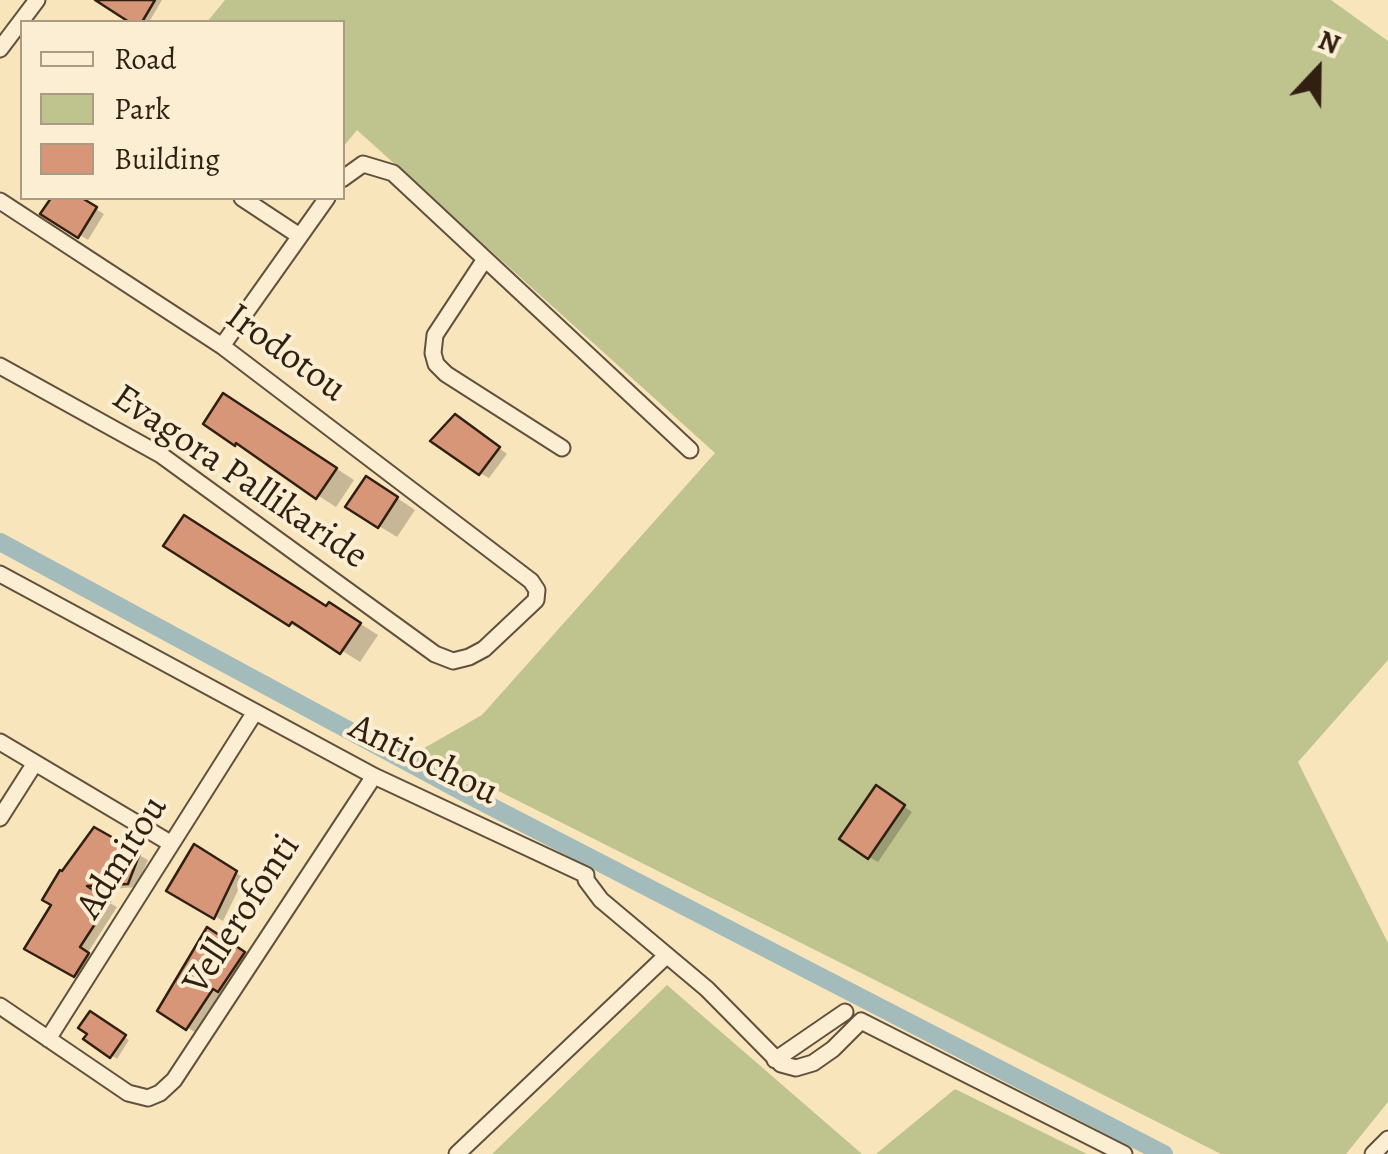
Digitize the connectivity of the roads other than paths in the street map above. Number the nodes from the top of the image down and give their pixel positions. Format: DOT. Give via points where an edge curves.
graph roads {
  1 [pos="37,0"];
  2 [pos="22,20"];
  3 [pos="20,22"];
  4 [pos="3,44"];
  5 [pos="345,177"];
  6 [pos="245,200"];
  7 [pos="325,200"];
  8 [pos="0,201"];
  9 [pos="298,235"];
  10 [pos="486,259"];
  11 [pos="222,346"];
  12 [pos="0,366"];
  13 [pos="562,448"];
  14 [pos="690,450"];
  15 [pos="0,574"];
  16 [pos="434,654"];
  17 [pos="255,712"];
  18 [pos="0,742"];
  19 [pos="35,762"];
  20 [pos="374,776"];
  21 [pos="0,818"];
  22 [pos="170,843"];
  23 [pos="666,956"];
  24 [pos="0,1006"];
  25 [pos="845,1012"];
  26 [pos="48,1039"];
  27 [pos="774,1060"];
  28 [pos="1388,1139"];
  29 [pos="457,1154"];
  30 [pos="1124,1154"];
  31 [pos="1372,1154"];
  1 -- 2 [label="street"];
  3 -- 4 [label="street"];
  5 -- 10 [label="street" via="363,164 393,173"];
  6 -- 9 [label="street"];
  7 -- 9 [label="street"];
  8 -- 11 [label="street, Irodotou"];
  9 -- 11 [label="street"];
  10 -- 13 [label="street" via="436,335 436,364"];
  10 -- 14 [label="street"];
  11 -- 16 [label="street, Irodotou" via="538,590 530,609 484,649 453,660"];
  12 -- 16 [label="street, Evagora Pallikaride" via="161,455"];
  15 -- 17 [label="street, Antiochou"];
  17 -- 20 [label="street, Antiochou"];
  17 -- 22 [label="street, Admitou"];
  18 -- 19 [label="street"];
  19 -- 21 [label="street"];
  19 -- 22 [label="street"];
  20 -- 23 [label="street, Antiochou" via="586,874 601,900"];
  20 -- 26 [label="street, Vellerofonti" via="166,1089 135,1096"];
  22 -- 26 [label="street, Admitou"];
  23 -- 27 [label="street, Antiochou" via="718,999"];
  23 -- 29 [label="street"];
  24 -- 26 [label="street"];
  25 -- 27 [label="street"];
  27 -- 30 [label="street" via="796,1068 813,1063 861,1021"];
  28 -- 31 [label="street"];
}
